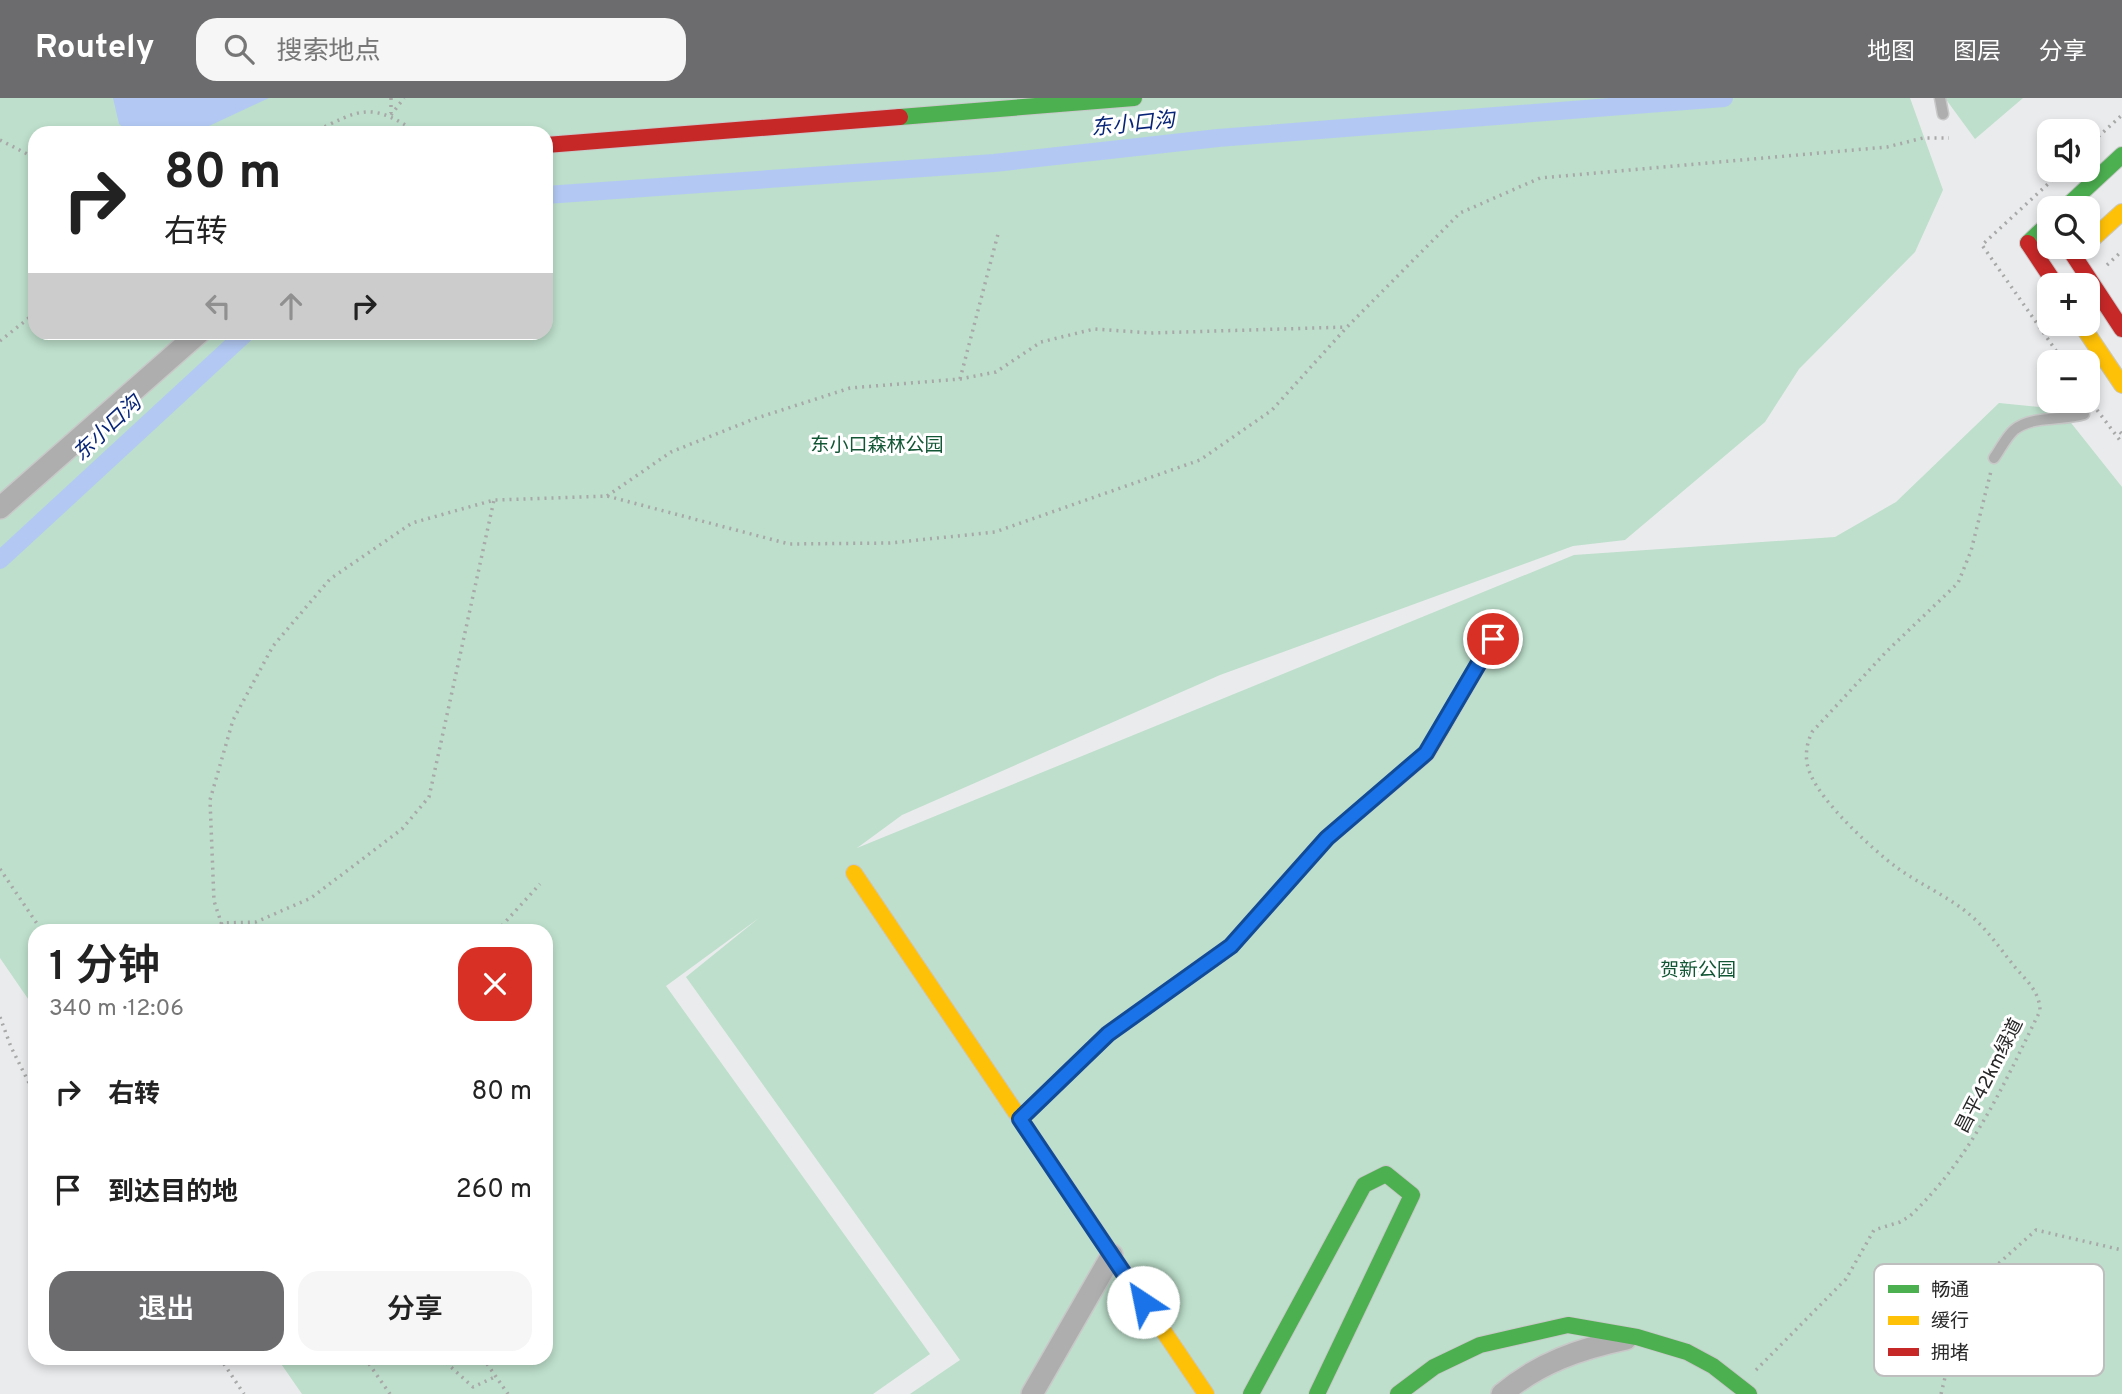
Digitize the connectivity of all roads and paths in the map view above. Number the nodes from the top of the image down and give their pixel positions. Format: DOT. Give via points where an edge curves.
graph roads {
  1 [pos="391,98"];
  2 [pos="404,98"];
  3 [pos="1134,98"];
  4 [pos="1940,98"];
  5 [pos="1943,114"];
  6 [pos="391,115"];
  7 [pos="2122,115"];
  8 [pos="326,126"];
  9 [pos="408,126"];
  10 [pos="2100,135"];
  11 [pos="1949,138"];
  12 [pos="0,140"];
  13 [pos="553,144"];
  14 [pos="28,154"];
  15 [pos="2122,155"];
  16 [pos="2050,182"];
  17 [pos="2078,196"];
  18 [pos="2122,212"];
  19 [pos="2100,230"];
  20 [pos="998,234"];
  21 [pos="2037,234"];
  22 [pos="2037,257"];
  23 [pos="2070,259"];
  24 [pos="2084,259"];
  25 [pos="2059,273"];
  26 [pos="28,319"];
  27 [pos="2037,325"];
  28 [pos="1347,327"];
  29 [pos="2122,328"];
  30 [pos="2089,336"];
  31 [pos="191,340"];
  32 [pos="0,341"];
  33 [pos="960,379"];
  34 [pos="2122,385"];
  35 [pos="2100,413"];
  36 [pos="2084,414"];
  37 [pos="2122,443"];
  38 [pos="1994,458"];
  39 [pos="607,496"];
  40 [pos="494,500"];
  41 [pos="0,508"];
  42 [pos="1493,639"];
  43 [pos="0,869"];
  44 [pos="854,873"];
  45 [pos="540,884"];
  46 [pos="222,923"];
  47 [pos="37,924"];
  48 [pos="503,924"];
  49 [pos="0,1017"];
  50 [pos="28,1081"];
  51 [pos="1020,1119"];
  52 [pos="2122,1250"];
  53 [pos="1112,1255"];
  54 [pos="1998,1264"];
  55 [pos="1637,1337"];
  56 [pos="225,1365"];
  57 [pos="370,1365"];
  58 [pos="449,1365"];
  59 [pos="488,1365"];
  60 [pos="497,1376"];
  61 [pos="1945,1376"];
  62 [pos="1745,1390"];
  63 [pos="244,1394"];
  64 [pos="390,1394"];
  65 [pos="508,1394"];
  66 [pos="1032,1394"];
  67 [pos="1206,1394"];
  68 [pos="1251,1394"];
  69 [pos="1317,1394"];
  70 [pos="1398,1394"];
  71 [pos="1502,1394"];
  72 [pos="1941,1394"];
  1 -- 6 [label="path"];
  2 -- 6 [label="path"];
  3 -- 13 [label="street"];
  4 -- 5 [label="lane"];
  6 -- 8 [label="path" via="357,111"];
  6 -- 9 [label="path"];
  7 -- 10 [label="path"];
  11 -- 28 [label="path" via="1541,178 1460,213"];
  12 -- 14 [label="path"];
  15 -- 17 [label="street"];
  16 -- 27 [label="path" via="1982,245"];
  18 -- 19 [label="street"];
  20 -- 33 [label="path"];
  21 -- 22 [label="street" via="2028,243"];
  23 -- 25 [label="street"];
  24 -- 29 [label="street"];
  26 -- 32 [label="path"];
  28 -- 33 [label="path" via="1151,333 1094,329 1041,342 996,372"];
  28 -- 39 [label="path" via="1272,410 1200,460 995,532 890,543 789,544"];
  30 -- 34 [label="street"];
  31 -- 41 [label="street"];
  33 -- 39 [label="path" via="850,388 754,419 671,452"];
  35 -- 37 [label="path"];
  36 -- 38 [label="lane" via="2041,419 2014,430"];
  38 -- 62 [label="path, 昌平42km绿道" via="1958,583 1812,732 1806,758 1819,788 1873,848 1966,911 1984,930 2036,992 2040,1011 1959,1162 1910,1216 1874,1230 1846,1279"];
  39 -- 40 [label="path"];
  40 -- 46 [label="path" via="429,797 402,830 311,898 256,922"];
  40 -- 46 [label="path" via="412,523 330,579 273,646 233,720 210,800 214,901"];
  42 -- 51 [label="street" via="1426,753 1327,838 1231,946 1108,1034"];
  43 -- 47 [label="path"];
  44 -- 51 [label="street"];
  45 -- 48 [label="path"];
  49 -- 50 [label="path"];
  51 -- 53 [label="street"];
  52 -- 54 [label="path" via="2036,1230"];
  53 -- 66 [label="street"];
  53 -- 67 [label="street"];
  55 -- 62 [label="street" via="1687,1352"];
  55 -- 70 [label="street" via="1569,1325 1480,1345 1434,1367"];
  55 -- 71 [label="street" via="1573,1352 1539,1366"];
  56 -- 63 [label="path"];
  57 -- 64 [label="path"];
  58 -- 60 [label="path" via="474,1387"];
  59 -- 60 [label="path"];
  60 -- 65 [label="path"];
  61 -- 72 [label="path"];
  68 -- 69 [label="street" via="1364,1185 1387,1174 1412,1195"];
}
